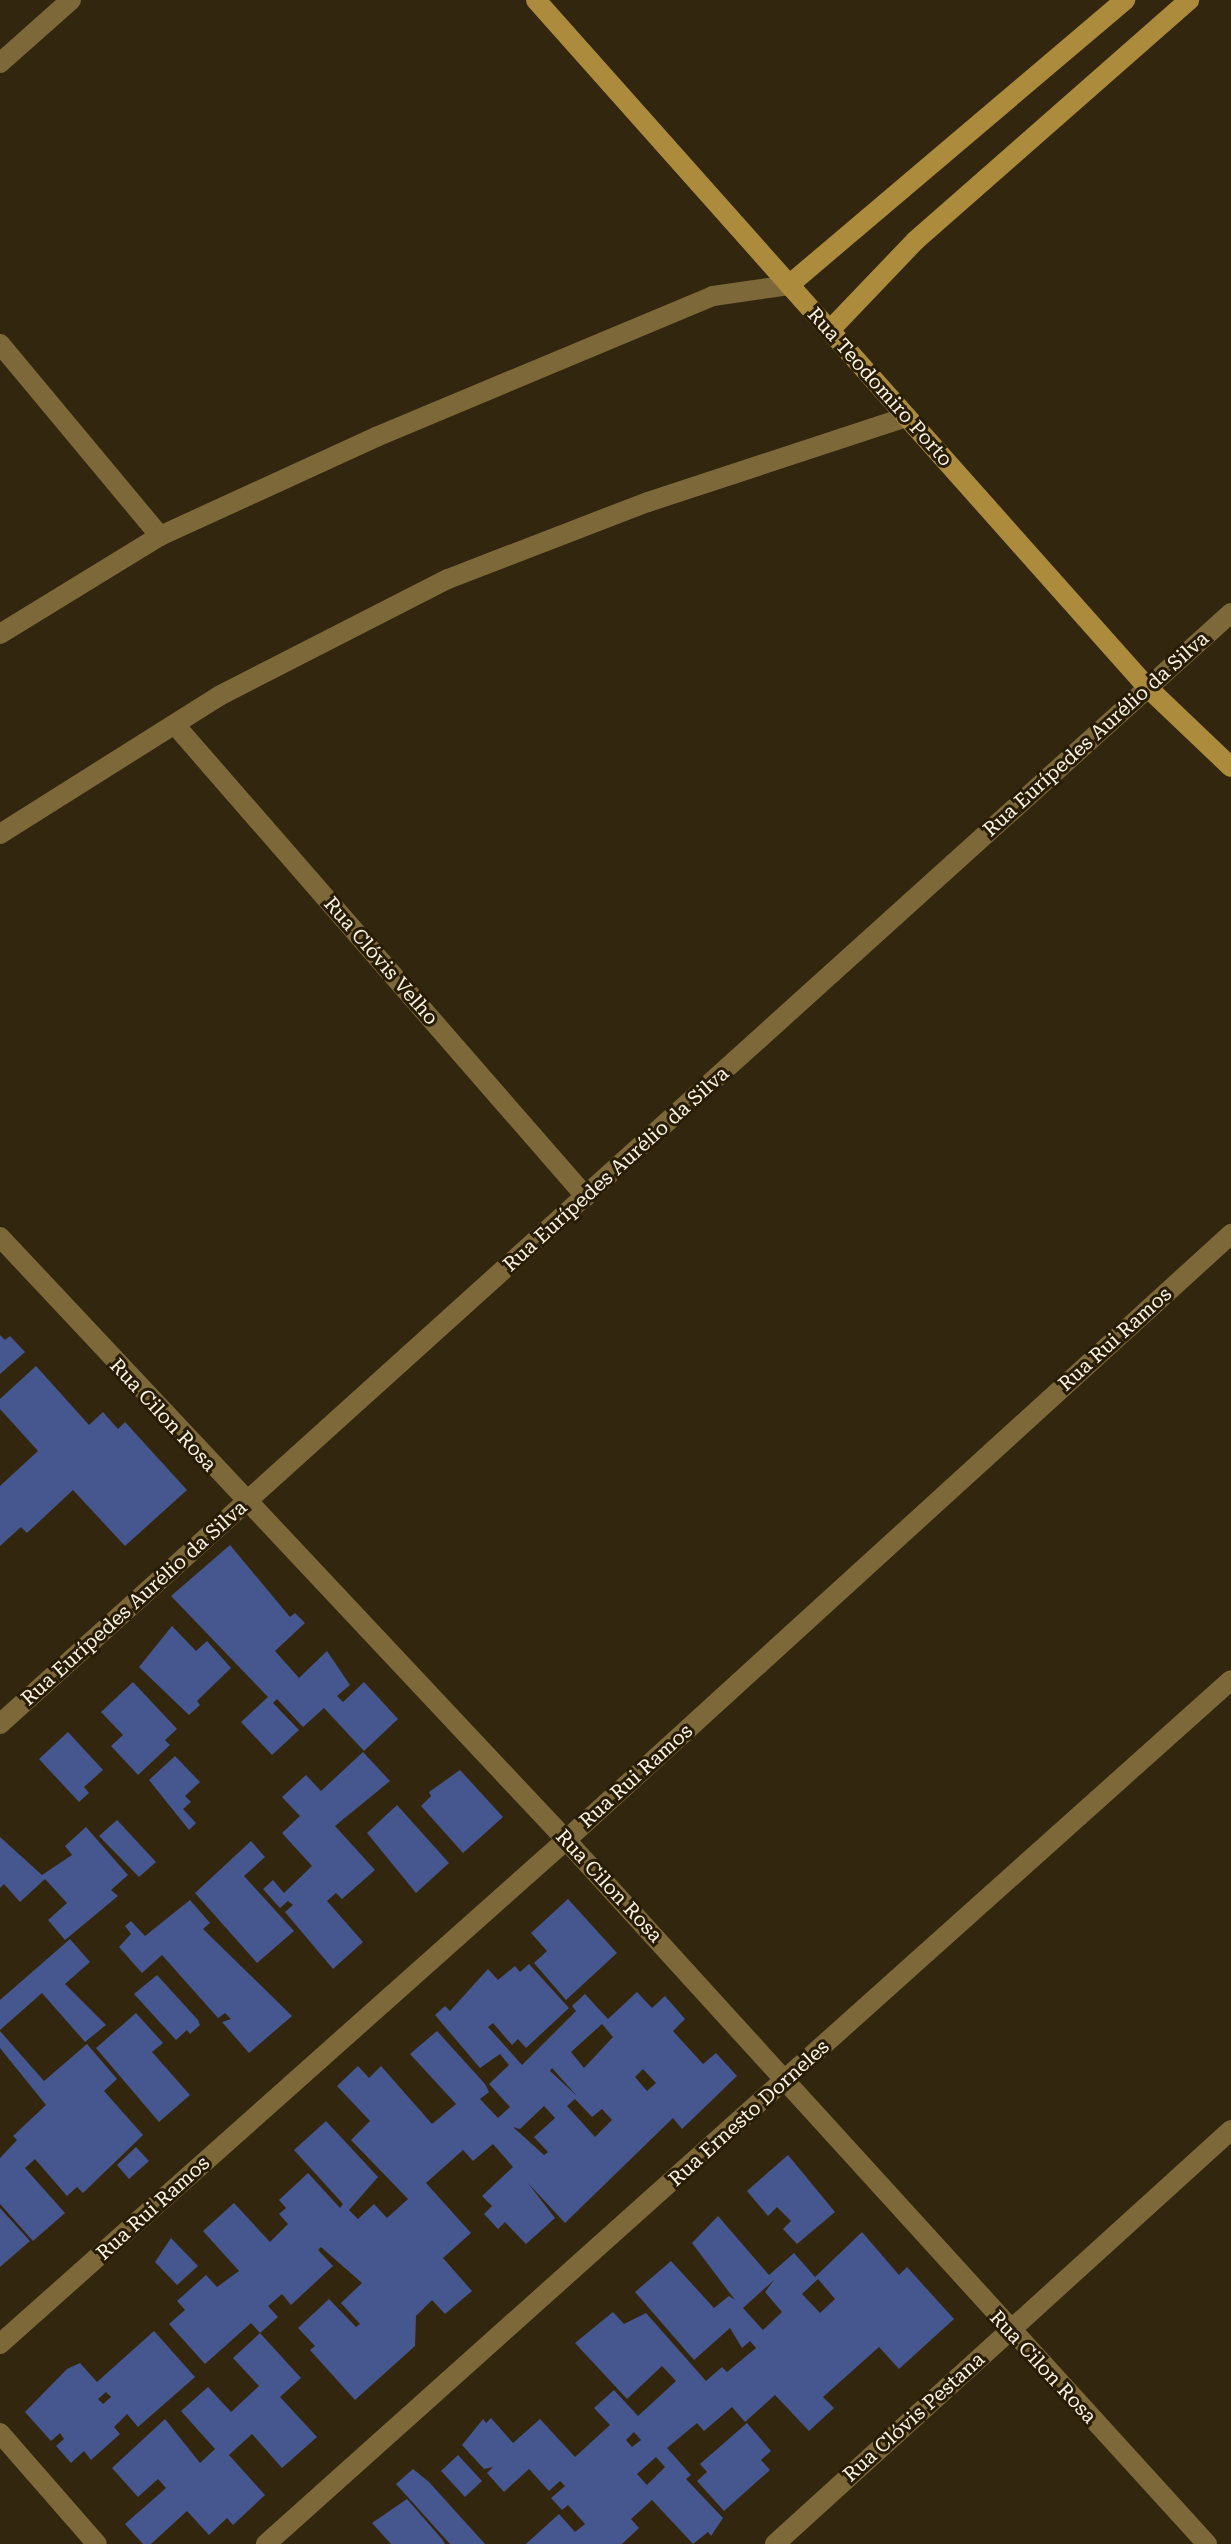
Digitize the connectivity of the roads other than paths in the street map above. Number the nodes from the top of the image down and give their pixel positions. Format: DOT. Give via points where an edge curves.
graph roads {
  1 [pos="71,0"];
  2 [pos="536,0"];
  3 [pos="1125,0"];
  4 [pos="1175,4"];
  5 [pos="0,63"];
  6 [pos="789,285"];
  7 [pos="830,330"];
  8 [pos="0,344"];
  9 [pos="906,417"];
  10 [pos="160,536"];
  11 [pos="1231,613"];
  12 [pos="0,634"];
  13 [pos="1147,687"];
  14 [pos="176,726"];
  15 [pos="1231,767"];
  16 [pos="0,834"];
  17 [pos="586,1197"];
  18 [pos="1231,1234"];
  19 [pos="0,1237"];
  20 [pos="244,1503"];
  21 [pos="1231,1680"];
  22 [pos="0,1724"];
  23 [pos="566,1840"];
  24 [pos="787,2079"];
  25 [pos="1231,2130"];
  26 [pos="1008,2330"];
  27 [pos="0,2344"];
  28 [pos="0,2433"];
  29 [pos="97,2544"];
  30 [pos="266,2544"];
  31 [pos="775,2544"];
  32 [pos="1207,2544"];
  1 -- 5 [label="street"];
  2 -- 6 [label="main road, Rua Teodomiro Porto"];
  3 -- 6 [label="main road"];
  4 -- 7 [label="main road" via="915,241"];
  6 -- 7 [label="main road, Rua Teodomiro Porto"];
  6 -- 10 [label="street" via="713,296 376,437"];
  7 -- 9 [label="main road, Rua Teodomiro Porto"];
  8 -- 10 [label="street"];
  9 -- 13 [label="main road, Rua Teodomiro Porto"];
  9 -- 14 [label="street" via="648,502 448,579 327,636"];
  10 -- 12 [label="street"];
  11 -- 13 [label="street, Rua Eurípedes Aurélio da Silva"];
  13 -- 15 [label="main road, Rua Teodomiro Porto"];
  13 -- 17 [label="street, Rua Eurípedes Aurélio da Silva"];
  14 -- 16 [label="street"];
  14 -- 17 [label="street, Rua Clóvis Velho"];
  17 -- 20 [label="street, Rua Eurípedes Aurélio da Silva"];
  18 -- 23 [label="street, Rua Rui Ramos"];
  19 -- 20 [label="street, Rua Cilon Rosa"];
  20 -- 22 [label="street, Rua Eurípedes Aurélio da Silva"];
  20 -- 23 [label="street, Rua Cilon Rosa"];
  21 -- 24 [label="street, Rua Ernesto Dorneles"];
  23 -- 24 [label="street, Rua Cilon Rosa"];
  23 -- 27 [label="street, Rua Rui Ramos"];
  24 -- 26 [label="street, Rua Cilon Rosa"];
  24 -- 30 [label="street, Rua Ernesto Dorneles"];
  25 -- 26 [label="street, Rua Clóvis Pestana"];
  26 -- 31 [label="street, Rua Clóvis Pestana"];
  26 -- 32 [label="street, Rua Cilon Rosa"];
  28 -- 29 [label="street"];
}
